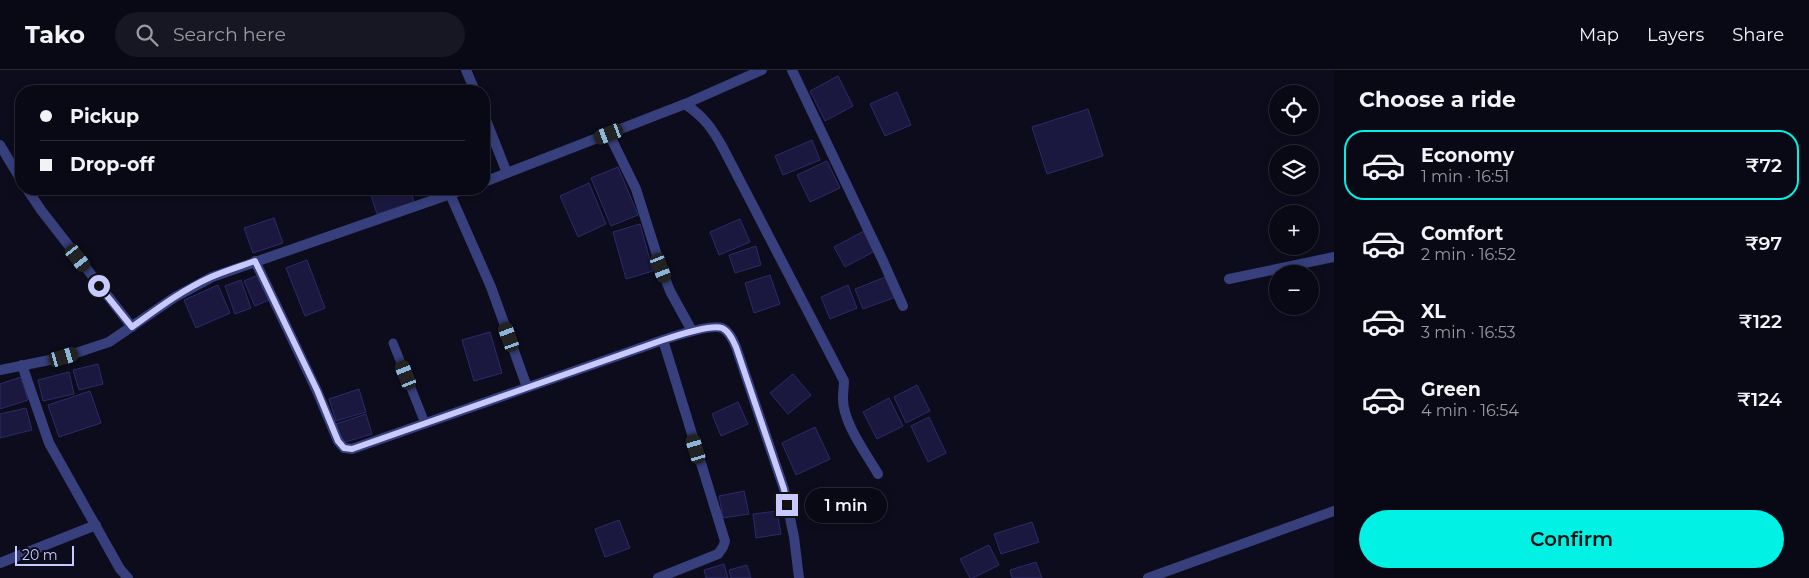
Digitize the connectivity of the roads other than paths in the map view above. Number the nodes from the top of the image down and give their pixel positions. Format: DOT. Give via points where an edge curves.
graph roads {
  1 [pos="466,70"];
  2 [pos="762,70"];
  3 [pos="792,70"];
  4 [pos="472,85"];
  5 [pos="685,104"];
  6 [pos="490,130"];
  7 [pos="609,134"];
  8 [pos="0,145"];
  9 [pos="15,170"];
  10 [pos="507,173"];
  11 [pos="490,180"];
  12 [pos="31,195"];
  13 [pos="447,195"];
  14 [pos="450,195"];
  15 [pos="1334,257"];
  16 [pos="255,261"];
  17 [pos="1229,279"];
  18 [pos="903,306"];
  19 [pos="132,327"];
  20 [pos="692,331"];
  21 [pos="663,340"];
  22 [pos="393,343"];
  23 [pos="22,365"];
  24 [pos="0,370"];
  25 [pos="527,387"];
  26 [pos="425,422"];
  27 [pos="878,474"];
  28 [pos="1334,511"];
  29 [pos="96,525"];
  30 [pos="0,563"];
  31 [pos="128,578"];
  32 [pos="658,578"];
  33 [pos="799,578"];
  34 [pos="1148,578"];
  1 -- 4 [label="street"];
  2 -- 5 [label="street"];
  3 -- 18 [label="street"];
  5 -- 7 [label="street"];
  5 -- 27 [label="street" via="705,120 723,148 844,381 844,410"];
  6 -- 10 [label="street"];
  7 -- 10 [label="street"];
  7 -- 20 [label="street" via="636,189 670,291"];
  8 -- 9 [label="street"];
  10 -- 11 [label="street"];
  12 -- 19 [label="street"];
  13 -- 16 [label="street"];
  14 -- 25 [label="street" via="491,287"];
  15 -- 17 [label="street"];
  16 -- 19 [label="street" via="193,286"];
  16 -- 26 [label="street" via="344,448 352,449"];
  19 -- 23 [label="street" via="109,342 86,350"];
  20 -- 21 [label="street"];
  20 -- 33 [label="street" via="722,328 736,347 784,489"];
  21 -- 25 [label="street"];
  21 -- 32 [label="street" via="725,540 718,554"];
  22 -- 26 [label="lane"];
  23 -- 24 [label="street"];
  23 -- 29 [label="street" via="49,443"];
  25 -- 26 [label="street"];
  28 -- 34 [label="street"];
  29 -- 30 [label="street"];
  29 -- 31 [label="street"];
}
